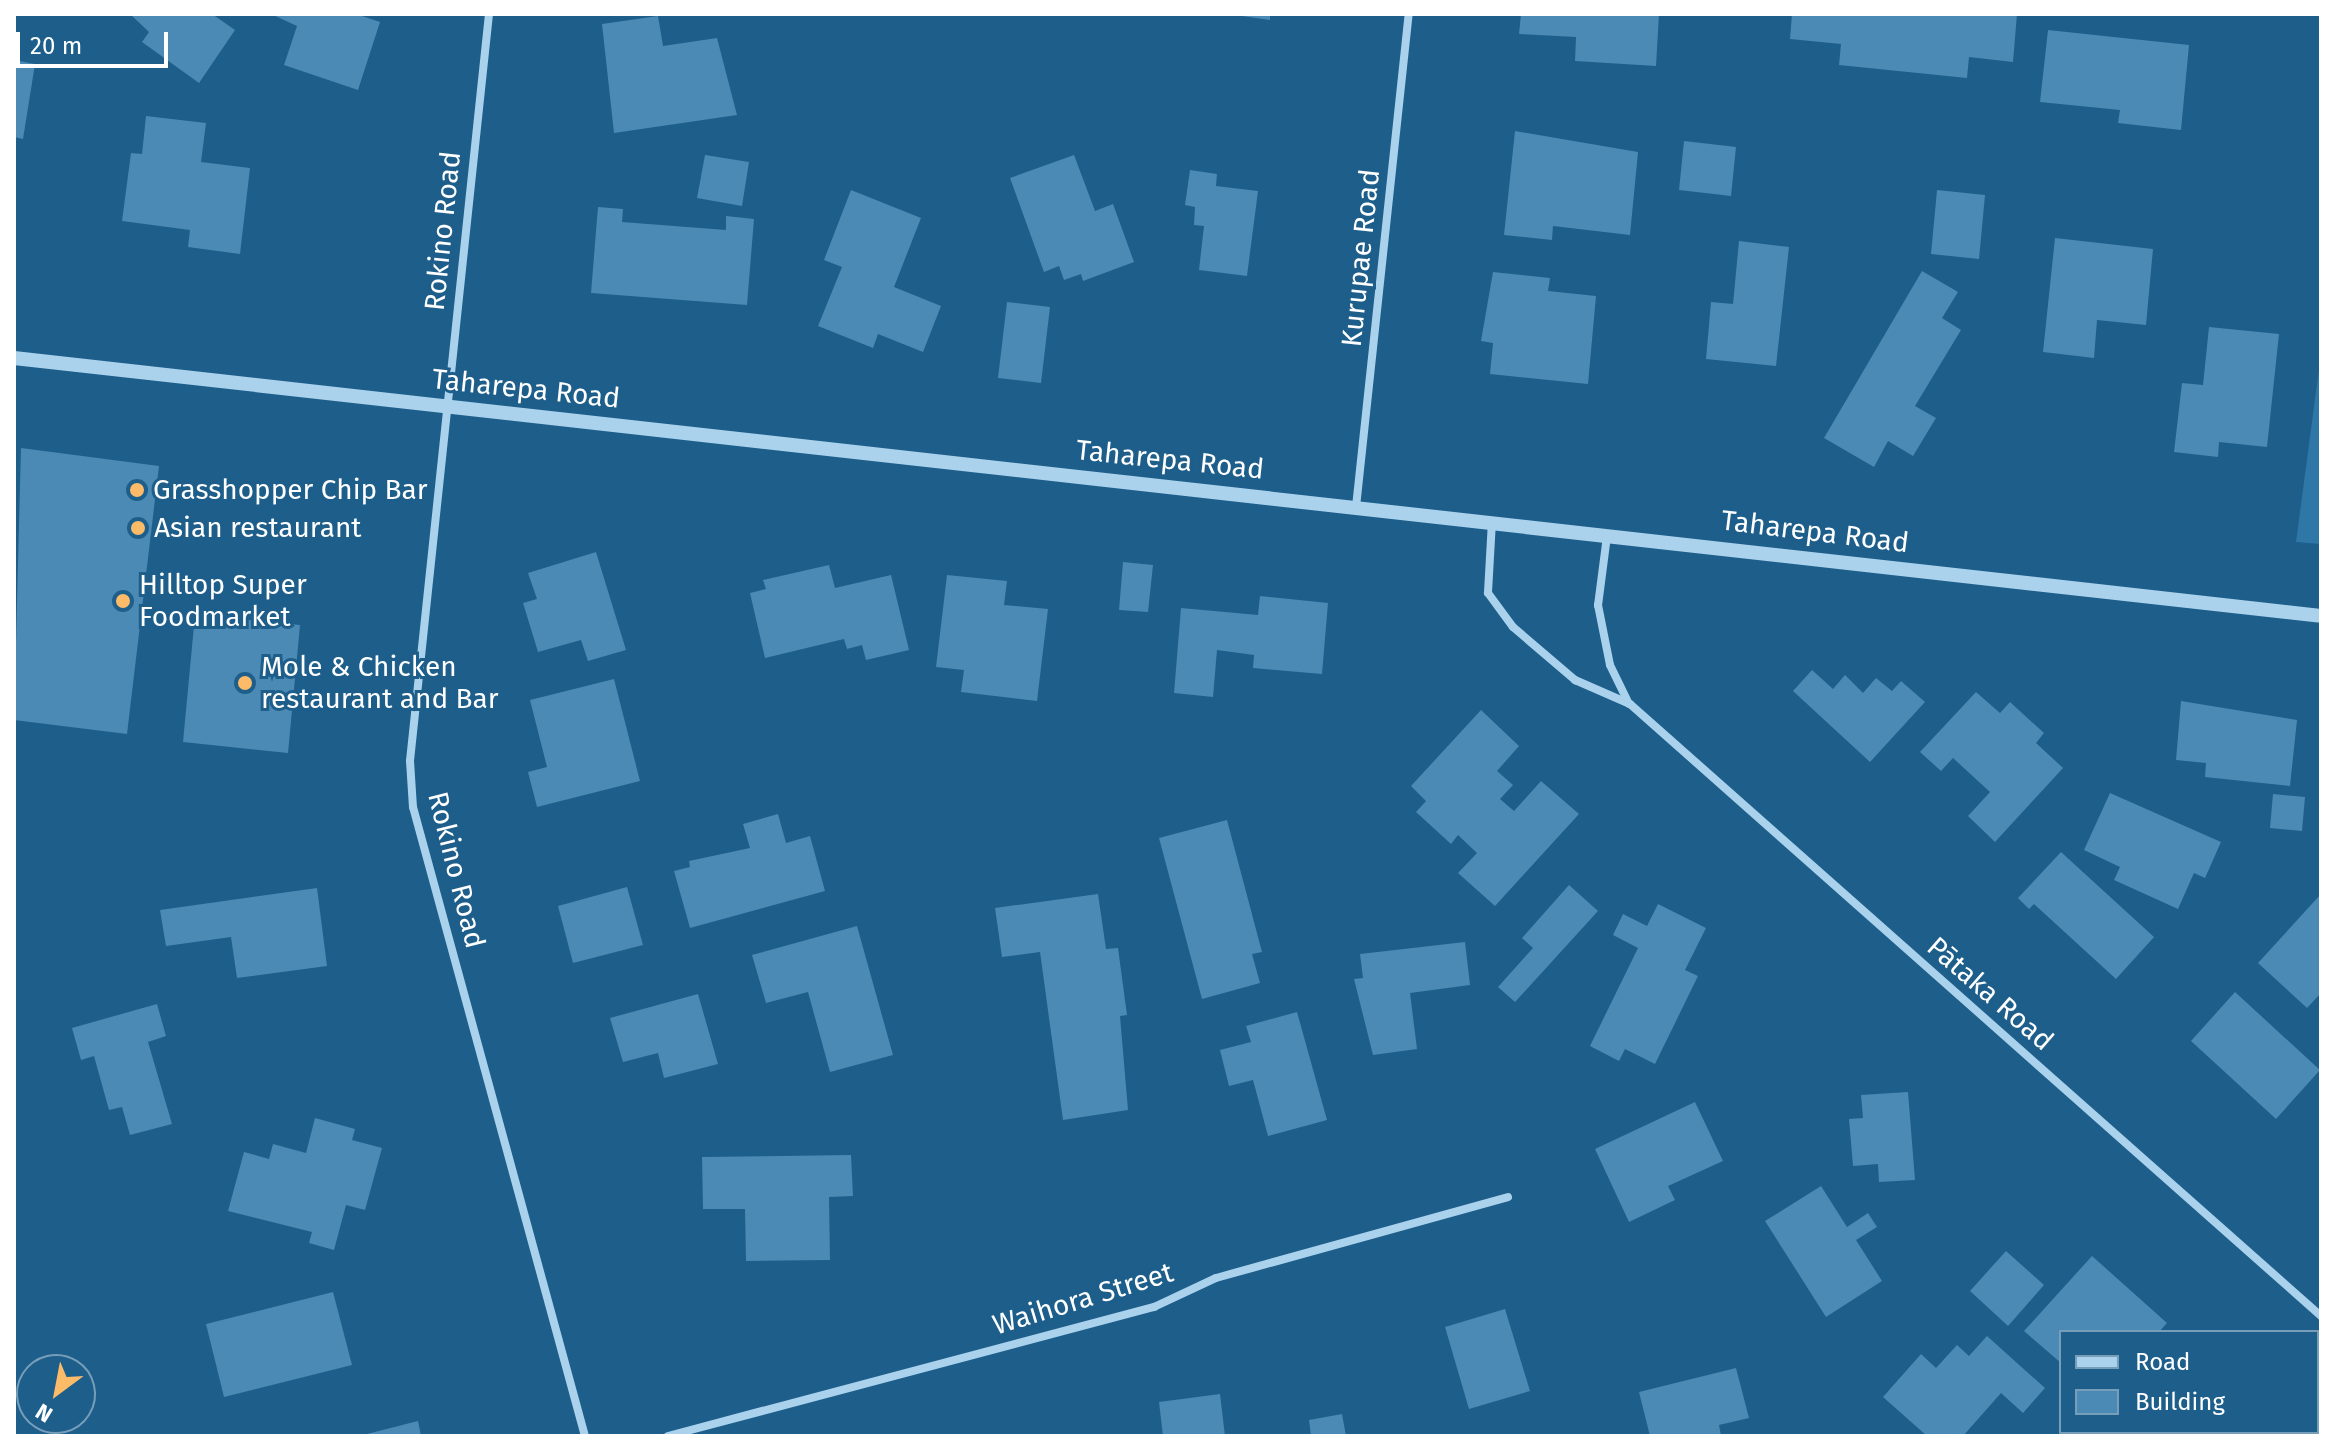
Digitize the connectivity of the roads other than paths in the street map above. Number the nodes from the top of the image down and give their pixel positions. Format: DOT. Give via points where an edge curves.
graph roads {
  1 [pos="489,14"];
  2 [pos="1409,14"];
  3 [pos="14,358"];
  4 [pos="445,407"];
  5 [pos="1356,507"];
  6 [pos="1492,519"];
  7 [pos="1607,535"];
  8 [pos="2321,616"];
  9 [pos="1630,704"];
  10 [pos="1508,1197"];
  11 [pos="2321,1316"];
  12 [pos="585,1436"];
  13 [pos="668,1436"];
  1 -- 4 [label="street, Rokino Road"];
  2 -- 5 [label="street, Kurupae Road"];
  3 -- 4 [label="street, Taharepa Road"];
  4 -- 5 [label="street, Taharepa Road"];
  4 -- 12 [label="street, Rokino Road" via="414,706 413,807"];
  5 -- 6 [label="street, Taharepa Road"];
  6 -- 7 [label="street, Taharepa Road"];
  6 -- 9 [label="street, Pātaka Road" via="1488,593 1513,627 1575,680"];
  7 -- 8 [label="street, Taharepa Road"];
  7 -- 9 [label="street, Pātaka Road" via="1598,605 1610,665"];
  9 -- 11 [label="street, Pātaka Road"];
  10 -- 13 [label="street, Waihora Street" via="1216,1278 1154,1307"];
}
